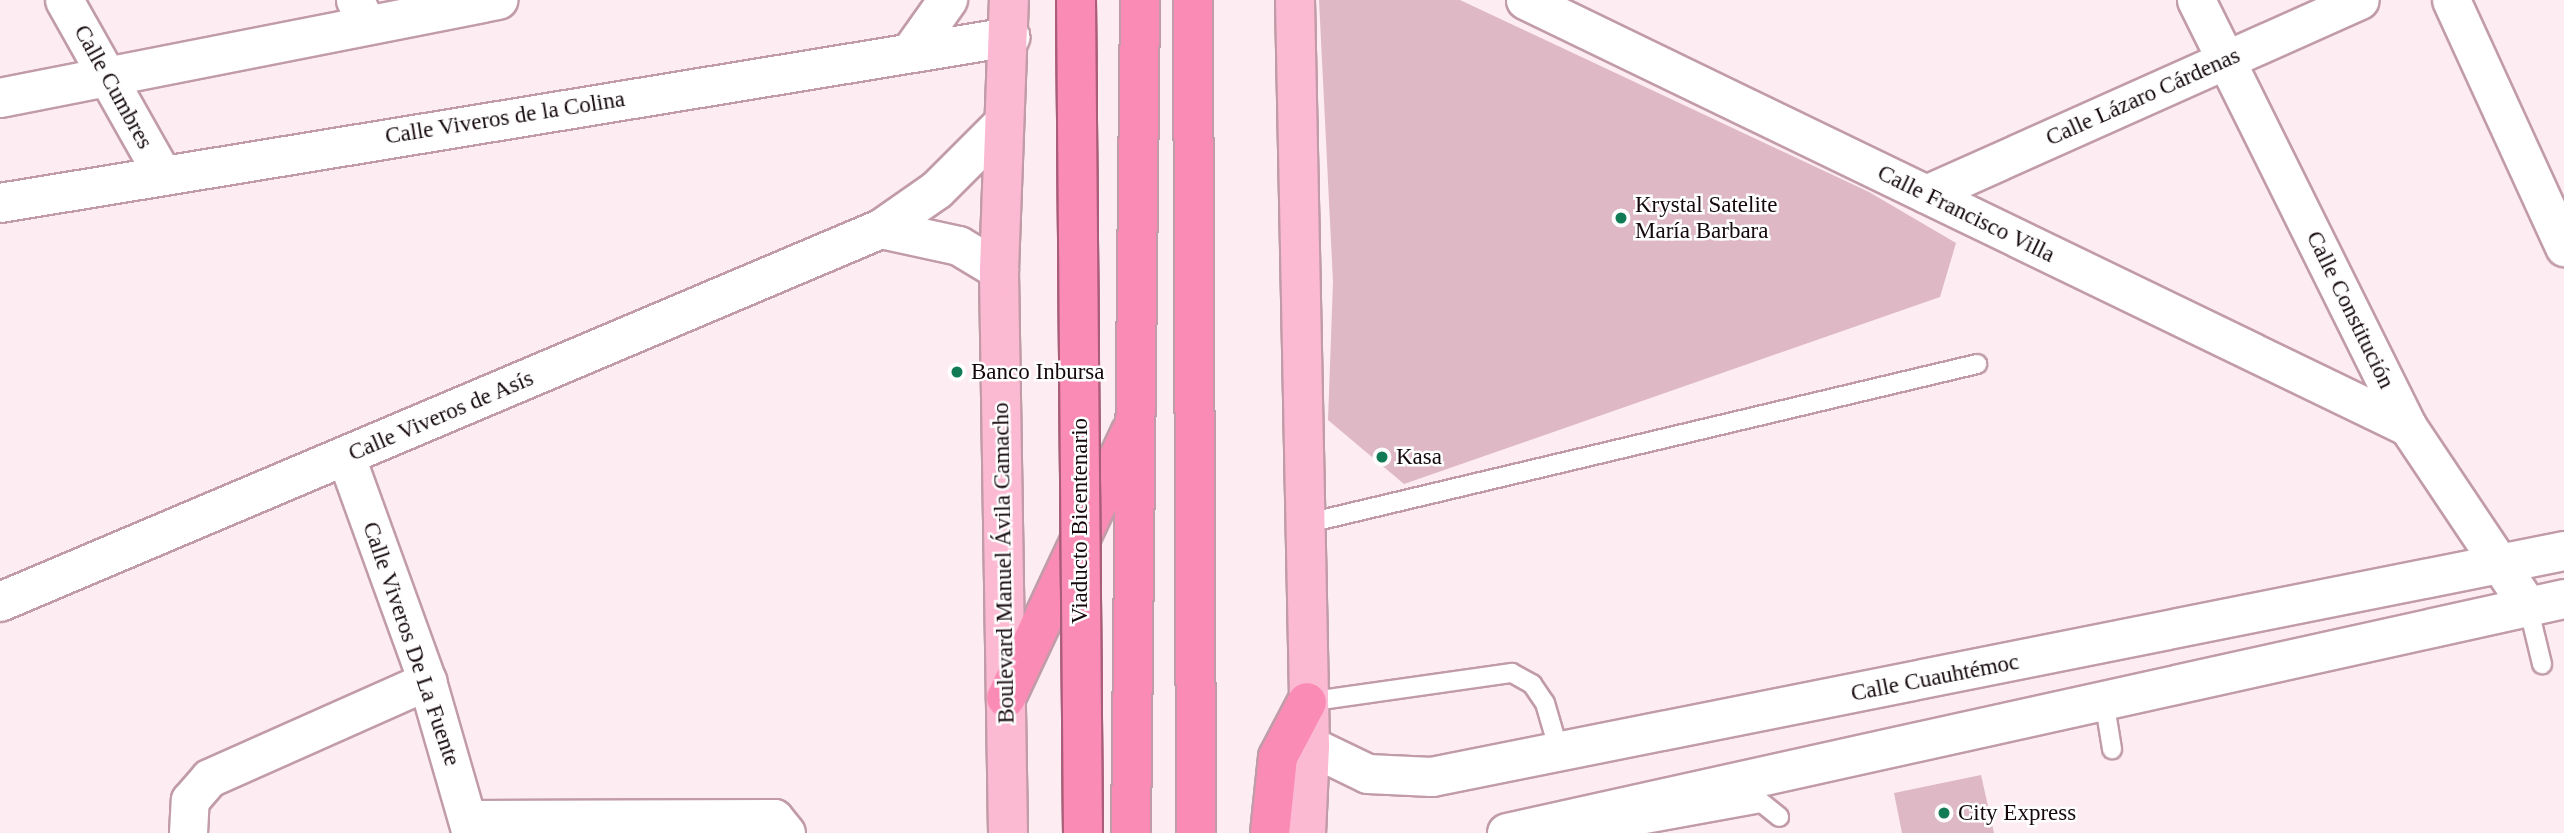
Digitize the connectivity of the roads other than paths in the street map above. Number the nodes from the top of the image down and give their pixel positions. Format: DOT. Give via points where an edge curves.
graph roads {
  1 [pos="64,0"];
  2 [pos="498,0"];
  3 [pos="948,0"];
  4 [pos="1076,0"];
  5 [pos="1140,0"];
  6 [pos="1193,0"];
  7 [pos="1295,0"];
  8 [pos="1525,0"];
  9 [pos="2196,0"];
  10 [pos="2360,0"];
  11 [pos="2451,0"];
  12 [pos="361,12"];
  13 [pos="1009,18"];
  14 [pos="911,52"];
  15 [pos="2228,60"];
  16 [pos="108,76"];
  17 [pos="0,98"];
  18 [pos="1003,124"];
  19 [pos="162,174"];
  20 [pos="1926,194"];
  21 [pos="0,203"];
  22 [pos="881,229"];
  23 [pos="2561,230"];
  24 [pos="999,270"];
  25 [pos="1977,364"];
  26 [pos="1135,422"];
  27 [pos="2408,427"];
  28 [pos="346,457"];
  29 [pos="1304,524"];
  30 [pos="2564,551"];
  31 [pos="2499,566"];
  32 [pos="0,602"];
  33 [pos="2546,602"];
  34 [pos="2094,647"];
  35 [pos="2542,664"];
  36 [pos="427,681"];
  37 [pos="1006,698"];
  38 [pos="2104,700"];
  39 [pos="1307,702"];
  40 [pos="1310,746"];
  41 [pos="2112,749"];
  42 [pos="1559,751"];
  43 [pos="1580,817"];
  44 [pos="1779,817"];
  45 [pos="469,826"];
  46 [pos="188,833"];
  47 [pos="786,833"];
  48 [pos="1007,833"];
  49 [pos="1083,833"];
  50 [pos="1131,833"];
  51 [pos="1196,833"];
  52 [pos="1270,833"];
  53 [pos="1306,833"];
  54 [pos="1507,833"];
  1 -- 16 [label="street, Calle Cumbres"];
  2 -- 12 [label="street"];
  3 -- 14 [label="street"];
  4 -- 49 [label="highway, Viaducto Bicentenario, bridge"];
  5 -- 26 [label="highway"];
  6 -- 51 [label="highway"];
  7 -- 29 [label="main road"];
  8 -- 20 [label="street, Calle Francisco Villa"];
  9 -- 15 [label="street, Calle Constitución"];
  10 -- 15 [label="street, Calle Lázaro Cárdenas"];
  11 -- 23 [label="street"];
  12 -- 16 [label="street"];
  13 -- 14 [label="street, Calle Viveros de la Colina"];
  13 -- 18 [label="main road, Boulevard Manuel Ávila Camacho"];
  14 -- 19 [label="street, Calle Viveros de la Colina"];
  15 -- 20 [label="street, Calle Lázaro Cárdenas"];
  15 -- 27 [label="street, Calle Constitución"];
  16 -- 17 [label="street"];
  16 -- 19 [label="street, Calle Cumbres"];
  18 -- 22 [label="street, Calle Viveros de Asís" via="937,190"];
  18 -- 24 [label="main road, Boulevard Manuel Ávila Camacho"];
  19 -- 21 [label="street, Calle Viveros de la Colina"];
  20 -- 27 [label="street, Calle Francisco Villa"];
  22 -- 24 [label="street" via="959,246"];
  22 -- 28 [label="street, Calle Viveros de Asís"];
  24 -- 37 [label="main road, Boulevard Manuel Ávila Camacho"];
  25 -- 29 [label="lane"];
  26 -- 37 [label="highway"];
  26 -- 50 [label="highway"];
  27 -- 31 [label="street, Calle Constitución"];
  28 -- 32 [label="street, Calle Viveros de Asís"];
  28 -- 36 [label="street, Calle Viveros De La Fuente"];
  29 -- 39 [label="main road"];
  30 -- 31 [label="street, Calle Cuauhtémoc"];
  31 -- 33 [label="street, Calle Constitución"];
  31 -- 34 [label="street, Calle Cuauhtémoc"];
  33 -- 35 [label="lane"];
  33 -- 38 [label="street"];
  34 -- 38 [label="street"];
  34 -- 42 [label="street, Calle Cuauhtémoc"];
  36 -- 45 [label="street, Calle Viveros De La Fuente"];
  36 -- 46 [label="street" via="209,778 190,800"];
  37 -- 48 [label="main road, Boulevard Manuel Ávila Camacho"];
  38 -- 41 [label="lane"];
  38 -- 43 [label="street"];
  39 -- 40 [label="main road"];
  39 -- 42 [label="lane" via="1512,673 1532,684 1545,703"];
  39 -- 52 [label="highway" via="1278,757"];
  40 -- 42 [label="street, Calle Cuauhtémoc" via="1368,774 1401,778"];
  40 -- 53 [label="main road"];
  43 -- 44 [label="lane" via="1613,830 1762,803"];
  43 -- 54 [label="street"];
  45 -- 47 [label="street" via="774,817"];
}
